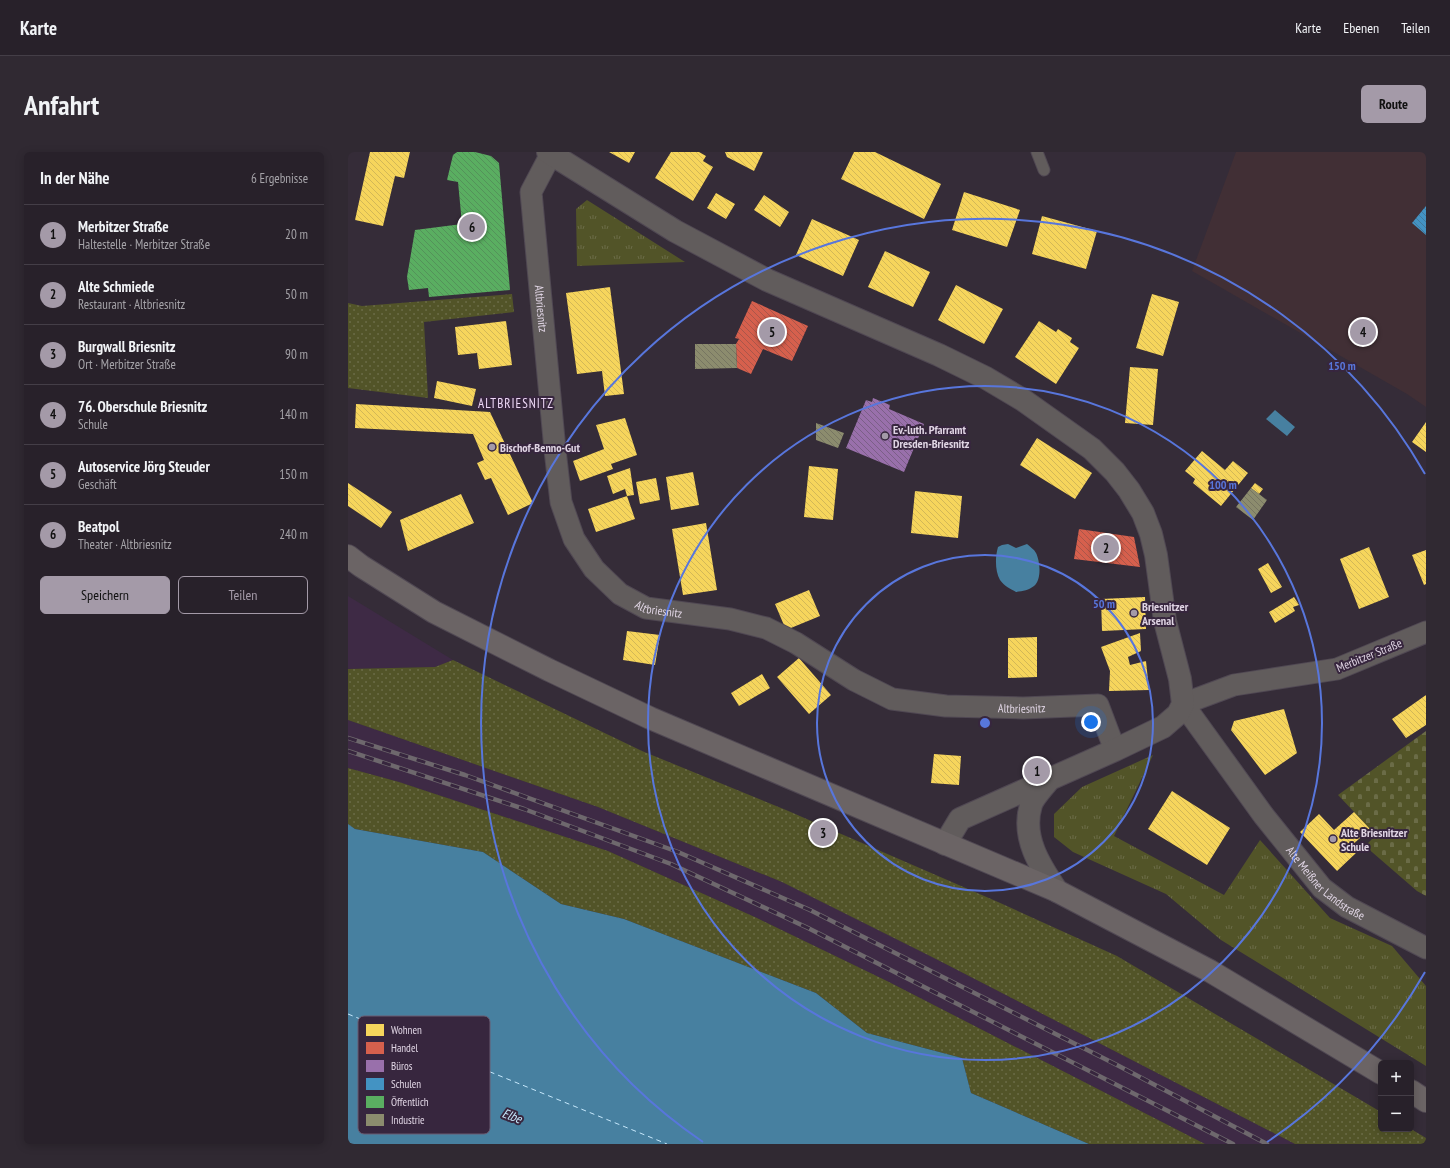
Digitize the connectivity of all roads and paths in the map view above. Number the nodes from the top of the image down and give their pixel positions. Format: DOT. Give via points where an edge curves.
graph roads {
  1 [pos="1037,152"];
  2 [pos="550,153"];
  3 [pos="1044,170"];
  4 [pos="348,556"];
  5 [pos="1426,632"];
  6 [pos="1183,704"];
  7 [pos="1115,750"];
  8 [pos="1050,779"];
  9 [pos="945,844"];
  10 [pos="1057,891"];
  11 [pos="1426,948"];
  12 [pos="1378,1071"];
  13 [pos="1414,1094"];
  14 [pos="1426,1101"];
  1 -- 3 [label="lane"];
  2 -- 6 [label="street" via="675,231 767,280 986,378 1023,400 1092,449 1129,490 1143,513 1151,534 1165,621 1180,679"];
  2 -- 7 [label="street, Altbriesnitz" via="531,192 555,450 561,502 574,539 594,569 620,594 646,608 730,619 766,628 796,643 854,680 892,699 946,706 1022,708 1098,705"];
  4 -- 9 [label="main road" via="434,612 549,670 650,718"];
  5 -- 6 [label="street, Merbitzer Straße" via="1337,669 1234,686"];
  6 -- 7 [label="street" via="1178,714 1163,727"];
  6 -- 11 [label="street, Alte Meißner Landstraße" via="1264,816 1322,888 1346,907"];
  7 -- 8 [label="street"];
  8 -- 9 [label="street" via="960,819"];
  8 -- 10 [label="street" via="1031,804 1028,826 1029,839 1040,866"];
  9 -- 10 [label="main road"];
  10 -- 12 [label="main road" via="1210,971"];
  13 -- 14 [label="main road"];
}
